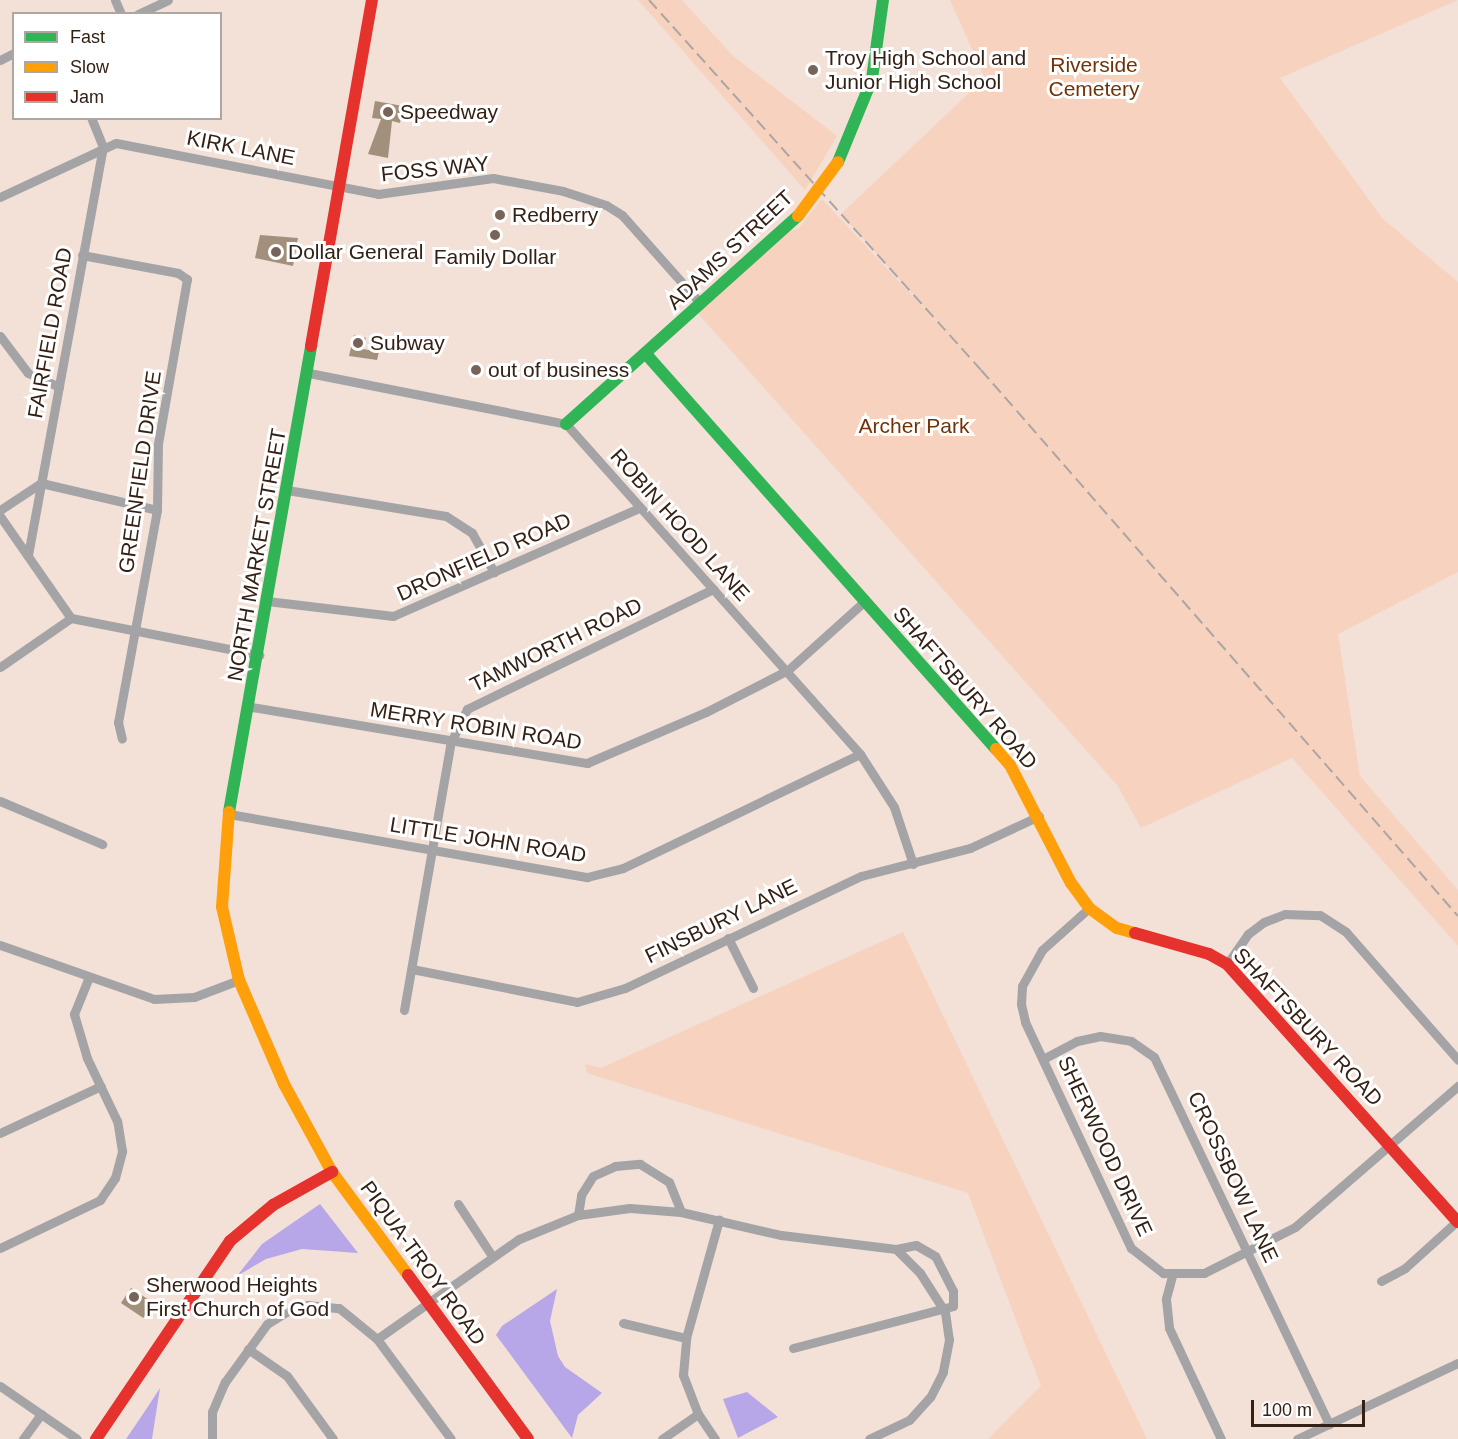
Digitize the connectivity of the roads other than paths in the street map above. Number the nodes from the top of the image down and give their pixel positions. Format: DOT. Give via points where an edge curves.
graph roads {
  1 [pos="168,0"];
  2 [pos="372,0"];
  3 [pos="883,0"];
  4 [pos="142,12"];
  5 [pos="92,120"];
  6 [pos="103,147"];
  7 [pos="343,188"];
  8 [pos="0,197"];
  9 [pos="82,255"];
  10 [pos="701,304"];
  11 [pos="0,336"];
  12 [pos="646,354"];
  13 [pos="309,373"];
  14 [pos="58,387"];
  15 [pos="566,424"];
  16 [pos="41,483"];
  17 [pos="287,490"];
  18 [pos="639,508"];
  19 [pos="0,510"];
  20 [pos="157,510"];
  21 [pos="0,516"];
  22 [pos="28,555"];
  23 [pos="494,572"];
  24 [pos="713,589"];
  25 [pos="267,601"];
  26 [pos="865,601"];
  27 [pos="71,618"];
  28 [pos="134,632"];
  29 [pos="259,655"];
  30 [pos="0,667"];
  31 [pos="788,670"];
  32 [pos="252,706"];
  33 [pos="122,739"];
  34 [pos="451,742"];
  35 [pos="860,754"];
  36 [pos="0,801"];
  37 [pos="229,814"];
  38 [pos="1039,816"];
  39 [pos="102,844"];
  40 [pos="430,849"];
  41 [pos="913,864"];
  42 [pos="1089,908"];
  43 [pos="728,938"];
  44 [pos="0,945"];
  45 [pos="1227,964"];
  46 [pos="412,969"];
  47 [pos="88,979"];
  48 [pos="239,980"];
  49 [pos="753,988"];
  50 [pos="404,1010"];
  51 [pos="1043,1059"];
  52 [pos="1458,1060"];
  53 [pos="101,1086"];
  54 [pos="1458,1086"];
  55 [pos="296,1105"];
  56 [pos="0,1133"];
  57 [pos="1390,1146"];
  58 [pos="332,1172"];
  59 [pos="458,1204"];
  60 [pos="681,1212"];
  61 [pos="578,1215"];
  62 [pos="719,1220"];
  63 [pos="1458,1222"];
  64 [pos="0,1248"];
  65 [pos="896,1249"];
  66 [pos="1248,1252"];
  67 [pos="492,1256"];
  68 [pos="1172,1276"];
  69 [pos="1381,1281"];
  70 [pos="427,1301"];
  71 [pos="945,1312"];
  72 [pos="622,1323"];
  73 [pos="686,1338"];
  74 [pos="377,1339"];
  75 [pos="794,1348"];
  76 [pos="248,1349"];
  77 [pos="1458,1363"];
  78 [pos="0,1386"];
  79 [pos="41,1414"];
  80 [pos="698,1414"];
  81 [pos="1329,1424"];
  82 [pos="23,1439"];
  83 [pos="77,1439"];
  84 [pos="96,1439"];
  85 [pos="212,1439"];
  86 [pos="333,1439"];
  87 [pos="451,1439"];
  88 [pos="528,1439"];
  89 [pos="662,1439"];
  90 [pos="715,1439"];
  91 [pos="869,1439"];
  92 [pos="1221,1439"];
  93 [pos="1297,1439"];
  1 -- 4 [label="street"];
  2 -- 7 [label="street, NORTH MARKET STREET"];
  3 -- 10 [label="street, ADAMS STREET, bridge" via="872,79 838,162 798,216"];
  5 -- 6 [label="street"];
  6 -- 7 [label="street, KIRK LANE" via="116,143"];
  6 -- 8 [label="street, KIRK LANE"];
  6 -- 9 [label="street, FAIRFIELD ROAD"];
  7 -- 10 [label="street, FOSS WAY" via="378,194 493,178 590,198 622,215"];
  7 -- 13 [label="street, NORTH MARKET STREET"];
  9 -- 14 [label="street, FAIRFIELD ROAD"];
  9 -- 20 [label="street, GREENFIELD DRIVE" via="178,273 187,279 158,444"];
  10 -- 12 [label="street, ADAMS STREET"];
  11 -- 14 [label="street" via="28,373"];
  12 -- 15 [label="street, ADAMS STREET"];
  12 -- 26 [label="street, SHAFTSBURY ROAD"];
  13 -- 15 [label="street"];
  13 -- 17 [label="street, NORTH MARKET STREET"];
  14 -- 16 [label="street, FAIRFIELD ROAD"];
  15 -- 18 [label="street, ROBIN HOOD LANE"];
  16 -- 19 [label="street"];
  16 -- 20 [label="street"];
  16 -- 22 [label="street, FAIRFIELD ROAD"];
  17 -- 23 [label="street" via="446,516 472,533"];
  17 -- 25 [label="street, NORTH MARKET STREET"];
  18 -- 23 [label="street, DRONFIELD ROAD"];
  18 -- 24 [label="street, ROBIN HOOD LANE"];
  20 -- 28 [label="street, GREENFIELD DRIVE"];
  21 -- 22 [label="street"];
  22 -- 27 [label="street"];
  23 -- 25 [label="street, DRONFIELD ROAD" via="393,616"];
  24 -- 31 [label="street, ROBIN HOOD LANE"];
  24 -- 34 [label="street, TAMWORTH ROAD" via="488,696 467,710"];
  25 -- 29 [label="street, NORTH MARKET STREET"];
  26 -- 31 [label="street, MERRY ROBIN ROAD"];
  26 -- 38 [label="street, SHAFTSBURY ROAD" via="1010,765"];
  27 -- 28 [label="street"];
  27 -- 30 [label="street"];
  28 -- 29 [label="street"];
  28 -- 33 [label="street, GREENFIELD DRIVE" via="118,722"];
  29 -- 32 [label="street, NORTH MARKET STREET"];
  31 -- 34 [label="street, MERRY ROBIN ROAD" via="587,763"];
  31 -- 35 [label="street, ROBIN HOOD LANE"];
  32 -- 34 [label="street, MERRY ROBIN ROAD"];
  32 -- 37 [label="street, NORTH MARKET STREET"];
  34 -- 40 [label="street, TAMWORTH ROAD"];
  35 -- 40 [label="street, LITTLE JOHN ROAD" via="623,868 586,877"];
  35 -- 41 [label="street, ROBIN HOOD LANE" via="894,807"];
  36 -- 39 [label="street"];
  37 -- 40 [label="street, LITTLE JOHN ROAD"];
  37 -- 48 [label="street, NORTH MARKET STREET" via="222,907"];
  38 -- 41 [label="street, FINSBURY LANE" via="970,848"];
  38 -- 42 [label="street, SHAFTSBURY ROAD" via="1071,883"];
  40 -- 46 [label="street, TAMWORTH ROAD"];
  41 -- 43 [label="street, FINSBURY LANE" via="861,876"];
  42 -- 45 [label="street, SHAFTSBURY ROAD" via="1116,928 1209,954"];
  42 -- 51 [label="street, SHERWOOD DRIVE" via="1042,950 1022,986 1025,1022"];
  43 -- 46 [label="street, FINSBURY LANE" via="625,988 577,1002"];
  43 -- 49 [label="street"];
  44 -- 47 [label="street"];
  45 -- 52 [label="street" via="1248,934 1264,922 1285,914 1320,915 1346,932"];
  45 -- 57 [label="street, SHAFTSBURY ROAD"];
  46 -- 50 [label="street, TAMWORTH ROAD"];
  47 -- 48 [label="street" via="154,999 194,997"];
  47 -- 53 [label="street" via="74,1014 87,1058"];
  48 -- 55 [label="street, NORTH MARKET STREET"];
  51 -- 66 [label="street, CROSSBOW LANE" via="1100,1036 1131,1041 1154,1057"];
  51 -- 68 [label="street, SHERWOOD DRIVE" via="1131,1248 1151,1267"];
  53 -- 56 [label="street"];
  53 -- 64 [label="street" via="119,1131 122,1151 115,1178 100,1200"];
  54 -- 57 [label="street"];
  55 -- 58 [label="street, PIQUA-TROY ROAD"];
  57 -- 63 [label="street, SHAFTSBURY ROAD"];
  57 -- 66 [label="street" via="1295,1227"];
  58 -- 70 [label="street, PIQUA-TROY ROAD"];
  58 -- 84 [label="street" via="273,1205 230,1241"];
  59 -- 67 [label="street"];
  60 -- 61 [label="street" via="630,1209"];
  60 -- 61 [label="street" via="669,1182 640,1164 615,1166 593,1176 581,1195"];
  60 -- 62 [label="street"];
  61 -- 67 [label="street" via="519,1239"];
  62 -- 65 [label="street" via="781,1234"];
  62 -- 73 [label="street"];
  63 -- 69 [label="street" via="1405,1268"];
  65 -- 71 [label="street" via="920,1273"];
  65 -- 71 [label="street" via="915,1245 935,1256 953,1291 953,1306"];
  66 -- 68 [label="street" via="1204,1273"];
  66 -- 81 [label="street, CROSSBOW LANE"];
  67 -- 70 [label="street"];
  68 -- 92 [label="street" via="1166,1299 1169,1328"];
  70 -- 74 [label="street"];
  70 -- 88 [label="street, PIQUA-TROY ROAD"];
  71 -- 75 [label="street"];
  71 -- 91 [label="street" via="949,1340 944,1372 930,1397 909,1420"];
  72 -- 73 [label="street"];
  73 -- 80 [label="street" via="683,1375"];
  74 -- 76 [label="street" via="339,1308 308,1305 267,1324"];
  74 -- 87 [label="street"];
  76 -- 85 [label="street" via="225,1383 212,1412"];
  76 -- 86 [label="street" via="287,1376"];
  77 -- 81 [label="street"];
  78 -- 79 [label="street"];
  79 -- 82 [label="street"];
  79 -- 83 [label="street"];
  80 -- 89 [label="street"];
  80 -- 90 [label="street"];
  81 -- 93 [label="street"];
}
